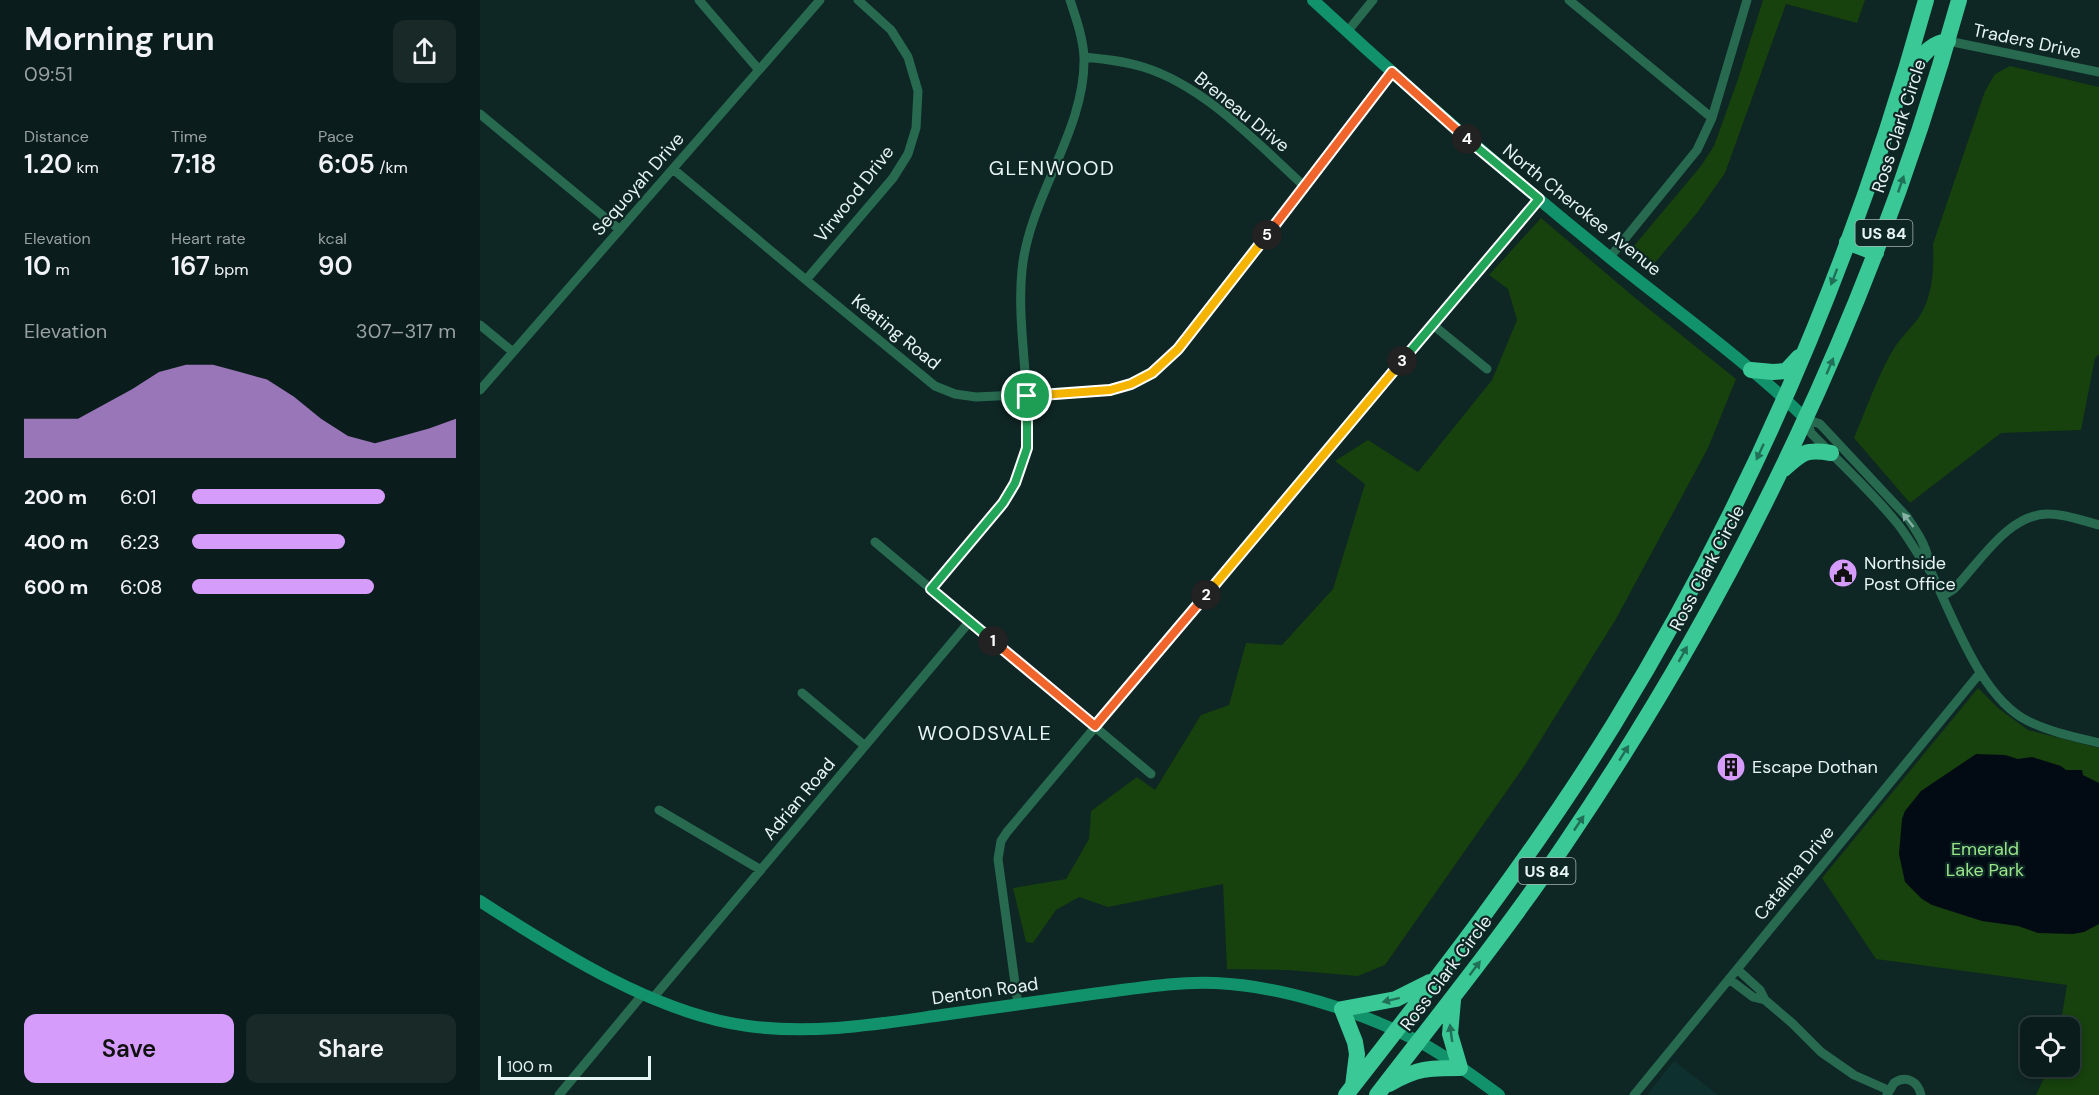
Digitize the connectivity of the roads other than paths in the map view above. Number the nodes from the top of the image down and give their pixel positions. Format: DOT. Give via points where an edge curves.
graph roads {
  1 [pos="699,0"];
  2 [pos="820,0"];
  3 [pos="858,0"];
  4 [pos="1070,0"];
  5 [pos="1313,0"];
  6 [pos="1373,0"];
  7 [pos="1569,0"];
  8 [pos="1747,0"];
  9 [pos="1926,0"];
  10 [pos="1959,0"];
  11 [pos="1347,32"];
  12 [pos="1948,41"];
  13 [pos="1084,57"];
  14 [pos="759,70"];
  15 [pos="1392,72"];
  16 [pos="2099,72"];
  17 [pos="1901,83"];
  18 [pos="480,114"];
  19 [pos="1712,118"];
  20 [pos="673,169"];
  21 [pos="1304,186"];
  22 [pos="1539,199"];
  23 [pos="620,230"];
  24 [pos="1847,242"];
  25 [pos="1876,253"];
  26 [pos="1610,257"];
  27 [pos="806,280"];
  28 [pos="480,325"];
  29 [pos="1432,325"];
  30 [pos="1806,350"];
  31 [pos="513,352"];
  32 [pos="1487,369"];
  33 [pos="1751,370"];
  34 [pos="480,390"];
  35 [pos="1027,396"];
  36 [pos="1785,399"];
  37 [pos="1806,419"];
  38 [pos="1831,453"];
  39 [pos="1777,476"];
  40 [pos="2099,525"];
  41 [pos="874,542"];
  42 [pos="1932,572"];
  43 [pos="931,589"];
  44 [pos="1943,596"];
  45 [pos="970,621"];
  46 [pos="1980,673"];
  47 [pos="802,693"];
  48 [pos="1632,693"];
  49 [pos="1654,705"];
  50 [pos="1095,726"];
  51 [pos="2099,743"];
  52 [pos="865,746"];
  53 [pos="1151,774"];
  54 [pos="659,810"];
  55 [pos="1544,830"];
  56 [pos="1565,845"];
  57 [pos="761,870"];
  58 [pos="480,901"];
  59 [pos="1485,913"];
  60 [pos="1497,940"];
  61 [pos="1737,969"];
  62 [pos="1436,978"];
  63 [pos="1729,979"];
  64 [pos="648,996"];
  65 [pos="1453,997"];
  66 [pos="1765,1000"];
  67 [pos="1018,1005"];
  68 [pos="1342,1010"];
  69 [pos="1395,1031"];
  70 [pos="1418,1041"];
  71 [pos="1460,1068"];
  72 [pos="1350,1090"];
  73 [pos="1380,1091"];
  74 [pos="1888,1092"];
  75 [pos="559,1095"];
  76 [pos="1499,1095"];
  77 [pos="1634,1095"];
  78 [pos="1921,1095"];
  1 -- 14 [label="street"];
  2 -- 14 [label="street, Sequoyah Drive"];
  3 -- 27 [label="street, Virwood Drive" via="891,30 908,57 918,91 916,128 908,154 893,178"];
  4 -- 13 [label="street"];
  5 -- 11 [label="street, North Cherokee Avenue"];
  6 -- 11 [label="street"];
  7 -- 19 [label="street"];
  8 -- 19 [label="street"];
  9 -- 17 [label="highway, Ross Clark Circle / US 84"];
  10 -- 12 [label="highway, Ross Clark Circle / US 84"];
  11 -- 15 [label="street, North Cherokee Avenue"];
  12 -- 16 [label="street, Traders Drive"];
  12 -- 17 [label="highway" via="1930,48"];
  25 -- 12 [label="highway, Ross Clark Circle / US 84, one-way"];
  13 -- 21 [label="street, Breneau Drive" via="1144,67 1186,86 1213,104"];
  13 -- 35 [label="street" via="1079,99 1025,248 1021,310"];
  14 -- 20 [label="street, Sequoyah Drive"];
  15 -- 21 [label="street, Keating Road"];
  15 -- 22 [label="street, North Cherokee Avenue"];
  17 -- 24 [label="highway, Ross Clark Circle / US 84"];
  18 -- 23 [label="street"];
  19 -- 26 [label="street" via="1688,163"];
  20 -- 23 [label="street, Sequoyah Drive"];
  20 -- 27 [label="street, Keating Road"];
  21 -- 35 [label="street, Keating Road" via="1161,366 1142,379 1110,390"];
  22 -- 26 [label="street, North Cherokee Avenue"];
  22 -- 29 [label="street"];
  23 -- 31 [label="street, Sequoyah Drive"];
  24 -- 25 [label="highway"];
  24 -- 30 [label="highway, Ross Clark Circle / US 84, one-way"];
  37 -- 25 [label="highway, Ross Clark Circle / US 84, one-way"];
  26 -- 33 [label="street, North Cherokee Avenue"];
  27 -- 35 [label="street, Keating Road" via="935,386 976,398"];
  28 -- 31 [label="street"];
  29 -- 32 [label="street"];
  29 -- 50 [label="street"];
  30 -- 33 [label="highway" via="1786,370"];
  30 -- 36 [label="highway, Ross Clark Circle / US 84"];
  31 -- 34 [label="street, Sequoyah Drive"];
  33 -- 36 [label="street, North Cherokee Avenue"];
  35 -- 43 [label="street" via="1027,448 1015,483 1003,503"];
  36 -- 37 [label="street, North Cherokee Avenue"];
  36 -- 48 [label="highway, Ross Clark Circle / US 84, one-way" via="1713,548"];
  37 -- 38 [label="street, North Cherokee Avenue" via="1811,433"];
  37 -- 39 [label="highway, Ross Clark Circle / US 84"];
  42 -- 37 [label="street, North Cherokee Avenue, one-way" via="1929,554 1907,517 1820,424"];
  38 -- 39 [label="highway" via="1811,450"];
  38 -- 42 [label="street, North Cherokee Avenue" via="1897,523 1919,559"];
  49 -- 39 [label="highway, Ross Clark Circle / US 84, one-way"];
  40 -- 44 [label="street" via="2049,514 2026,518 2009,528 1962,581"];
  41 -- 43 [label="street"];
  42 -- 44 [label="street, North Cherokee Avenue"];
  43 -- 45 [label="street"];
  44 -- 46 [label="street, North Cherokee Avenue"];
  45 -- 50 [label="street"];
  45 -- 52 [label="street, Adrian Road"];
  46 -- 51 [label="street, North Cherokee Avenue" via="2004,705 2027,721"];
  46 -- 61 [label="street, Catalina Drive"];
  47 -- 52 [label="street"];
  48 -- 49 [label="highway"];
  48 -- 55 [label="highway, Ross Clark Circle / US 84"];
  56 -- 49 [label="highway, Ross Clark Circle / US 84, one-way"];
  50 -- 53 [label="street"];
  50 -- 67 [label="street" via="1001,841 998,859"];
  52 -- 57 [label="street, Adrian Road"];
  54 -- 57 [label="street"];
  55 -- 56 [label="highway"];
  55 -- 59 [label="highway, Ross Clark Circle / US 84"];
  56 -- 60 [label="highway, Ross Clark Circle / US 84"];
  57 -- 64 [label="street, Adrian Road"];
  58 -- 64 [label="street, Denton Road" via="559,950"];
  59 -- 60 [label="highway" via="1489,932"];
  59 -- 62 [label="highway, Ross Clark Circle / US 84"];
  65 -- 60 [label="highway, Ross Clark Circle / US 84, one-way"];
  61 -- 63 [label="street, Catalina Drive"];
  61 -- 66 [label="street"];
  62 -- 68 [label="highway, one-way" via="1396,999"];
  62 -- 69 [label="highway, Ross Clark Circle / US 84"];
  63 -- 66 [label="street" via="1753,997"];
  63 -- 77 [label="street, Catalina Drive"];
  64 -- 67 [label="street, Denton Road" via="722,1022 789,1029 863,1026"];
  64 -- 75 [label="street, Adrian Road"];
  65 -- 70 [label="highway, Ross Clark Circle / US 84"];
  71 -- 65 [label="highway, one-way" via="1450,1034"];
  66 -- 74 [label="street" via="1821,1052"];
  67 -- 68 [label="street, Denton Road" via="1140,988 1215,983 1291,994"];
  68 -- 69 [label="street, Denton Road"];
  68 -- 72 [label="highway" via="1357,1054"];
  69 -- 70 [label="street, Denton Road"];
  69 -- 72 [label="highway, Ross Clark Circle / US 84"];
  70 -- 71 [label="street, Denton Road"];
  70 -- 73 [label="highway, Ross Clark Circle / US 84"];
  71 -- 73 [label="highway" via="1423,1068"];
  71 -- 76 [label="street, Denton Road"];
  74 -- 78 [label="street" via="1898,1080 1909,1080 1918,1086"];
}
